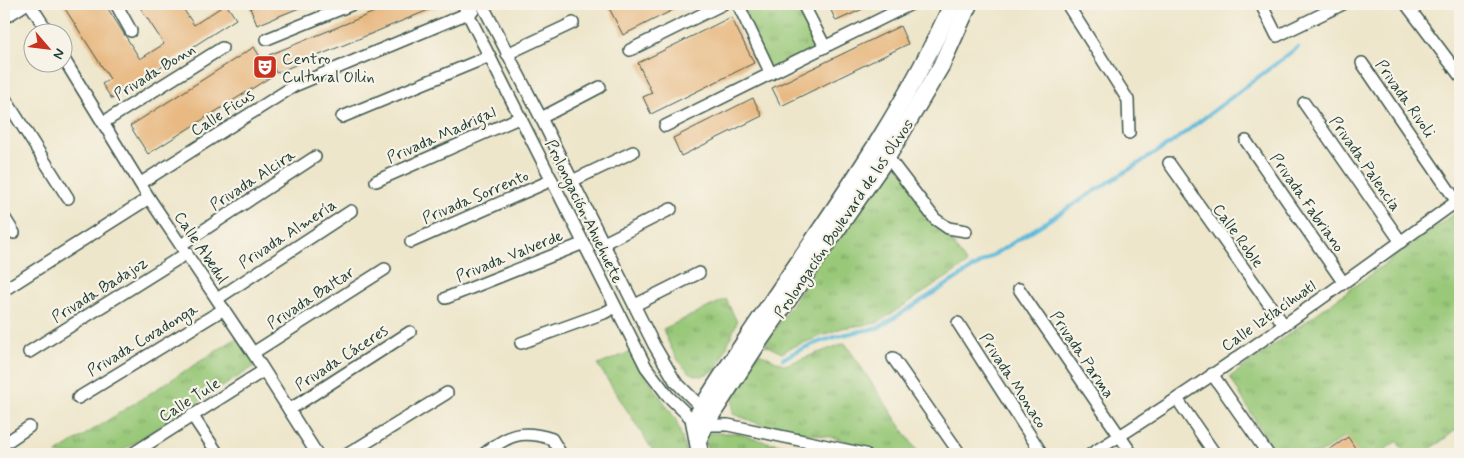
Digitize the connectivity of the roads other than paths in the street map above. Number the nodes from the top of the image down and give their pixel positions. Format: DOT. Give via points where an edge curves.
graph roads {
  1 [pos="26,4"];
  2 [pos="30,4"];
  3 [pos="116,4"];
  4 [pos="353,4"];
  5 [pos="723,4"];
  6 [pos="738,4"];
  7 [pos="803,4"];
  8 [pos="911,4"];
  9 [pos="952,4"];
  10 [pos="969,4"];
  11 [pos="1067,4"];
  12 [pos="1261,4"];
  13 [pos="1343,4"];
  14 [pos="1406,4"];
  15 [pos="485,5"];
  16 [pos="466,9"];
  17 [pos="4,18"];
  18 [pos="42,22"];
  19 [pos="573,23"];
  20 [pos="131,31"];
  21 [pos="267,39"];
  22 [pos="825,47"];
  23 [pos="222,48"];
  24 [pos="630,50"];
  25 [pos="507,54"];
  26 [pos="490,56"];
  27 [pos="1362,63"];
  28 [pos="1458,69"];
  29 [pos="72,72"];
  30 [pos="771,74"];
  31 [pos="600,88"];
  32 [pos="4,97"];
  33 [pos="1304,103"];
  34 [pos="342,117"];
  35 [pos="521,117"];
  36 [pos="542,118"];
  37 [pos="104,122"];
  38 [pos="665,126"];
  39 [pos="1129,133"];
  40 [pos="1246,141"];
  41 [pos="882,150"];
  42 [pos="633,152"];
  43 [pos="315,157"];
  44 [pos="1168,163"];
  45 [pos="552,180"];
  46 [pos="376,181"];
  47 [pos="572,181"];
  48 [pos="141,183"];
  49 [pos="68,198"];
  50 [pos="149,198"];
  51 [pos="1458,200"];
  52 [pos="671,209"];
  53 [pos="351,211"];
  54 [pos="4,217"];
  55 [pos="966,231"];
  56 [pos="14,233"];
  57 [pos="411,242"];
  58 [pos="1401,242"];
  59 [pos="584,243"];
  60 [pos="604,243"];
  61 [pos="184,249"];
  62 [pos="385,269"];
  63 [pos="699,273"];
  64 [pos="1343,282"];
  65 [pos="1020,288"];
  66 [pos="4,290"];
  67 [pos="446,298"];
  68 [pos="217,299"];
  69 [pos="635,305"];
  70 [pos="615,307"];
  71 [pos="224,309"];
  72 [pos="958,323"];
  73 [pos="1284,325"];
  74 [pos="410,332"];
  75 [pos="521,343"];
  76 [pos="29,352"];
  77 [pos="253,353"];
  78 [pos="893,358"];
  79 [pos="263,371"];
  80 [pos="1212,374"];
  81 [pos="447,392"];
  82 [pos="78,398"];
  83 [pos="1177,399"];
  84 [pos="289,410"];
  85 [pos="192,416"];
  86 [pos="703,417"];
  87 [pos="29,427"];
  88 [pos="1119,437"];
  89 [pos="4,444"];
  90 [pos="699,448"];
  91 [pos="133,454"];
  92 [pos="218,454"];
  93 [pos="317,454"];
  94 [pos="348,454"];
  95 [pos="484,454"];
  96 [pos="561,454"];
  97 [pos="865,454"];
  98 [pos="960,454"];
  99 [pos="1042,454"];
  100 [pos="1091,454"];
  101 [pos="1132,454"];
  102 [pos="1215,454"];
  103 [pos="1268,454"];
  1 -- 17 [label="street"];
  2 -- 18 [label="street"];
  3 -- 20 [label="street"];
  4 -- 21 [label="street"];
  5 -- 24 [label="street"];
  6 -- 30 [label="street"];
  7 -- 22 [label="street"];
  8 -- 22 [label="street"];
  9 -- 41 [label="street, Prolongación Boulevard de los Olivos"];
  10 -- 41 [label="street, Prolongación Boulevard de los Olivos" via="941,66"];
  11 -- 39 [label="street" via="1128,100"];
  12 -- 13 [label="street" via="1277,36"];
  14 -- 28 [label="street"];
  15 -- 16 [label="street, Calle Ficus"];
  15 -- 25 [label="street, Prolongación Ahuehuete"];
  16 -- 26 [label="street, Prolongación Ahuehuete"];
  16 -- 48 [label="street, Calle Ficus" via="294,86"];
  19 -- 25 [label="street"];
  22 -- 30 [label="street"];
  23 -- 37 [label="street, Privada Bonn"];
  25 -- 36 [label="street, Prolongación Ahuehuete"];
  26 -- 34 [label="street"];
  26 -- 35 [label="street, Prolongación Ahuehuete"];
  27 -- 51 [label="street, Privada Rivoli"];
  29 -- 37 [label="street, Calle Abedul"];
  30 -- 38 [label="street"];
  31 -- 36 [label="street"];
  32 -- 49 [label="street"];
  33 -- 58 [label="street, Privada Palencia"];
  35 -- 45 [label="street, Prolongación Ahuehuete"];
  35 -- 46 [label="street, Privada Madrigal"];
  36 -- 47 [label="street, Prolongación Ahuehuete"];
  37 -- 48 [label="street, Calle Abedul"];
  40 -- 64 [label="street, Privada Fabriano"];
  41 -- 55 [label="street" via="935,219 948,228"];
  41 -- 86 [label="street, Prolongación Boulevard de los Olivos"];
  42 -- 47 [label="street"];
  43 -- 61 [label="street, Privada Alcira"];
  44 -- 73 [label="street, Calle Roble"];
  45 -- 57 [label="street, Privada Sorrento"];
  45 -- 59 [label="street, Prolongación Ahuehuete"];
  47 -- 60 [label="street, Prolongación Ahuehuete"];
  48 -- 50 [label="street, Calle Abedul"];
  50 -- 61 [label="street, Calle Abedul"];
  50 -- 66 [label="street"];
  51 -- 58 [label="street, Calle Iztlacíhuatl"];
  52 -- 60 [label="street"];
  53 -- 68 [label="street, Privada Almería"];
  54 -- 56 [label="street"];
  58 -- 64 [label="street, Calle Iztlacíhuatl"];
  59 -- 67 [label="street, Privada Valverde"];
  59 -- 70 [label="street, Prolongación Ahuehuete"];
  60 -- 69 [label="street, Prolongación Ahuehuete"];
  61 -- 68 [label="street, Calle Abedul"];
  61 -- 76 [label="street, Privada Badajoz"];
  62 -- 77 [label="street, Privada Baltar"];
  63 -- 69 [label="street"];
  64 -- 73 [label="street, Calle Iztlacíhuatl"];
  65 -- 88 [label="street, Privada Parma"];
  68 -- 71 [label="street, Calle Abedul"];
  69 -- 86 [label="street, Prolongación Ahuehuete" via="675,381"];
  70 -- 75 [label="street"];
  70 -- 86 [label="street, Prolongación Ahuehuete" via="646,367 668,396"];
  71 -- 77 [label="street, Calle Abedul"];
  71 -- 82 [label="street, Privada Covadonga"];
  72 -- 99 [label="street, Privada Monaco"];
  73 -- 80 [label="street, Calle Iztlacíhuatl"];
  74 -- 84 [label="street, Privada Cáceres"];
  77 -- 79 [label="street, Calle Abedul"];
  78 -- 98 [label="street"];
  79 -- 84 [label="street, Calle Abedul"];
  79 -- 85 [label="street, Calle Tule"];
  80 -- 83 [label="street, Calle Iztlacíhuatl"];
  80 -- 103 [label="street"];
  81 -- 94 [label="street"];
  83 -- 88 [label="street, Calle Iztlacíhuatl"];
  83 -- 102 [label="street"];
  84 -- 93 [label="street, Calle Abedul"];
  85 -- 91 [label="street, Calle Tule"];
  85 -- 92 [label="street"];
  86 -- 90 [label="street" via="694,430"];
  86 -- 97 [label="street" via="728,426"];
  87 -- 89 [label="street"];
  88 -- 100 [label="street, Calle Iztlacíhuatl"];
  88 -- 101 [label="street, Privada Parma"];
  95 -- 96 [label="street" via="506,437 536,434 552,439"];
}
